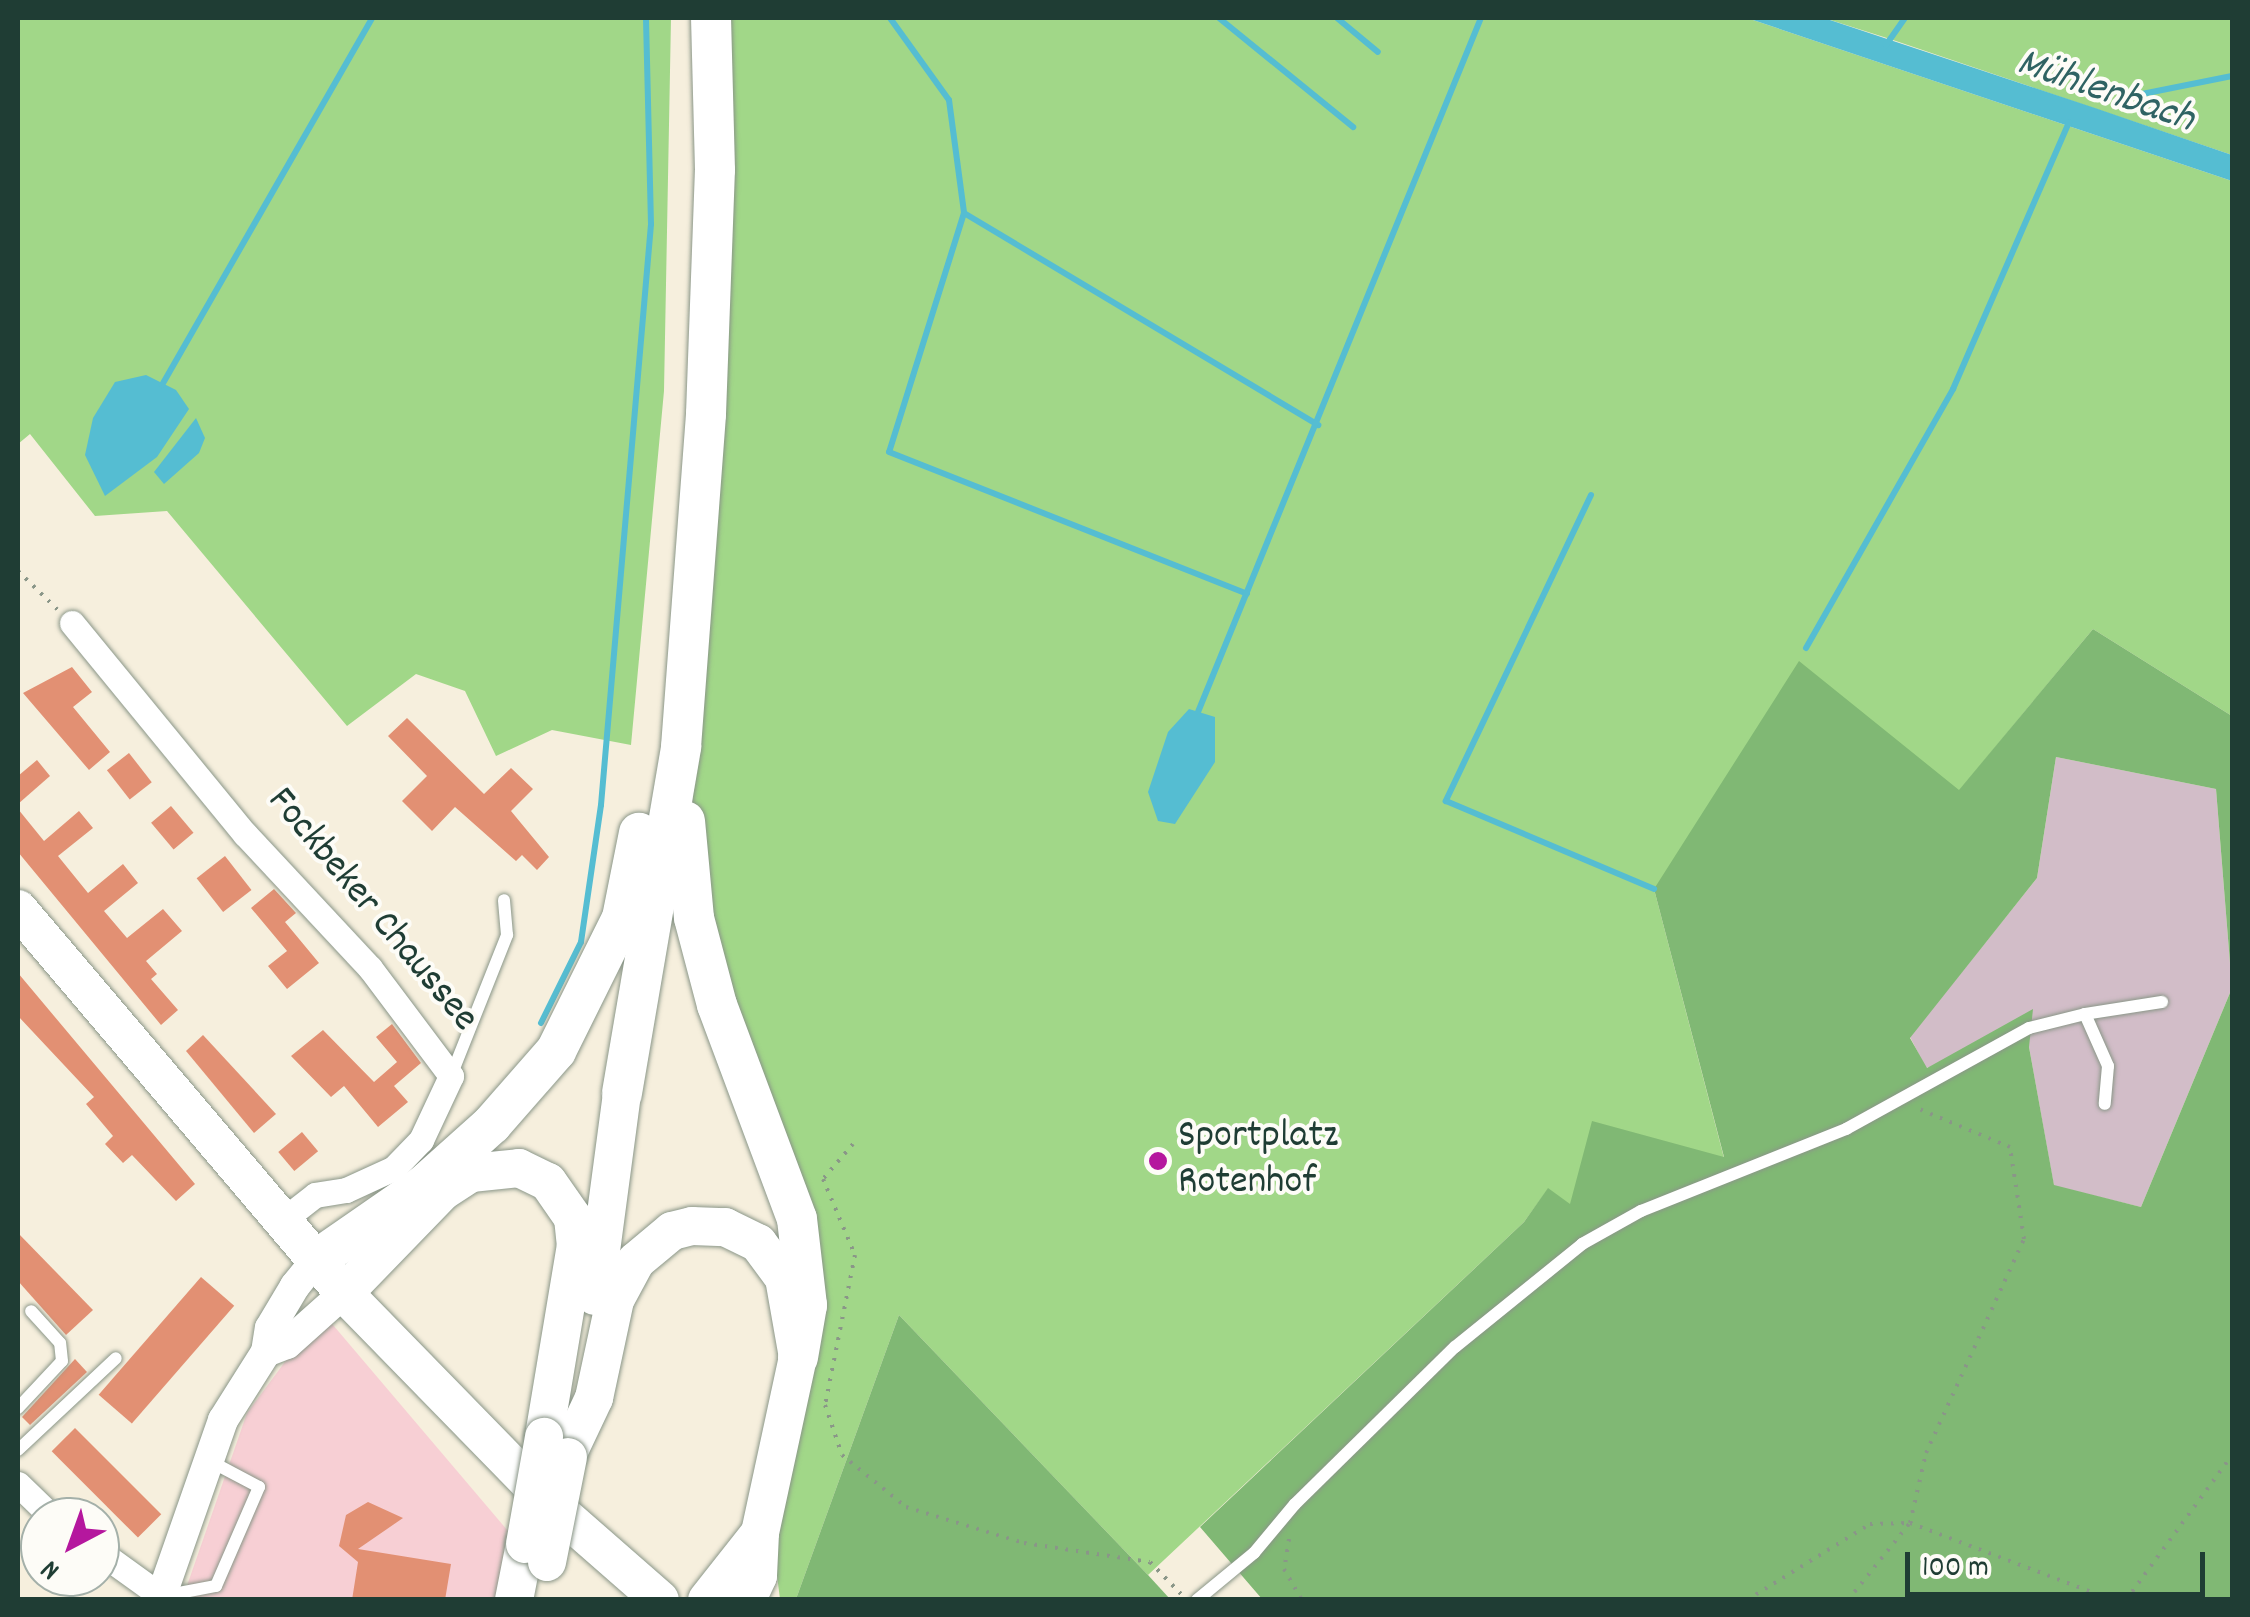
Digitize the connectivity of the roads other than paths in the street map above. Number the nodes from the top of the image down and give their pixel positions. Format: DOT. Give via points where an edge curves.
graph roads {
  1 [pos="688,18"];
  2 [pos="711,18"];
  3 [pos="72,623"];
  4 [pos="667,749"];
  5 [pos="504,900"];
  6 [pos="18,909"];
  7 [pos="2162,1002"];
  8 [pos="2086,1014"];
  9 [pos="452,1076"];
  10 [pos="622,1093"];
  11 [pos="2106,1104"];
  12 [pos="283,1220"];
  13 [pos="316,1260"];
  14 [pos="344,1293"];
  15 [pos="32,1311"];
  16 [pos="266,1352"];
  17 [pos="798,1357"];
  18 [pos="116,1358"];
  19 [pos="18,1408"];
  20 [pos="560,1448"];
  21 [pos="18,1450"];
  22 [pos="208,1460"];
  23 [pos="760,1533"];
  24 [pos="536,1553"];
  25 [pos="120,1567"];
  26 [pos="755,1592"];
  27 [pos="160,1598"];
  28 [pos="514,1600"];
  29 [pos="540,1600"];
  30 [pos="660,1600"];
  31 [pos="707,1600"];
  32 [pos="1196,1600"];
  1 -- 4 [label="highway"];
  2 -- 4 [label="highway" via="715,170 706,414"];
  3 -- 9 [label="street, Fockbeker Chaussee" via="245,834 370,968"];
  4 -- 10 [label="highway"];
  4 -- 13 [label="highway" via="622,918 556,1051 492,1124 423,1186"];
  4 -- 17 [label="highway" via="694,918 727,1037 783,1172 804,1256"];
  5 -- 9 [label="lane" via="507,935"];
  6 -- 12 [label="main road"];
  7 -- 8 [label="lane"];
  8 -- 11 [label="lane" via="2108,1066"];
  8 -- 32 [label="lane" via="2029,1028 1846,1130 1716,1178 1582,1244 1456,1347 1295,1504 1254,1553"];
  9 -- 12 [label="street, Fockbeker Chaussee" via="421,1140 394,1168 315,1195"];
  10 -- 20 [label="main road"];
  12 -- 13 [label="main road"];
  13 -- 14 [label="main road"];
  13 -- 16 [label="street" via="270,1328"];
  14 -- 16 [label="street" via="287,1344"];
  14 -- 20 [label="main road" via="444,1191 472,1173 519,1168 548,1182 573,1218 576,1246"];
  14 -- 30 [label="main road" via="546,1501"];
  15 -- 19 [label="lane" via="60,1343 62,1361"];
  16 -- 22 [label="street" via="223,1420"];
  17 -- 20 [label="main road" via="784,1278 758,1243 708,1224 672,1231 624,1278 594,1398"];
  17 -- 23 [label="main road"];
  18 -- 21 [label="lane"];
  20 -- 24 [label="main road, bridge"];
  22 -- 27 [label="street"];
  22 -- 27 [label="lane" via="259,1487 216,1586"];
  23 -- 26 [label="main road"];
  23 -- 31 [label="main road"];
  24 -- 28 [label="main road"];
  24 -- 29 [label="main road"];
  25 -- 27 [label="street"];
}
